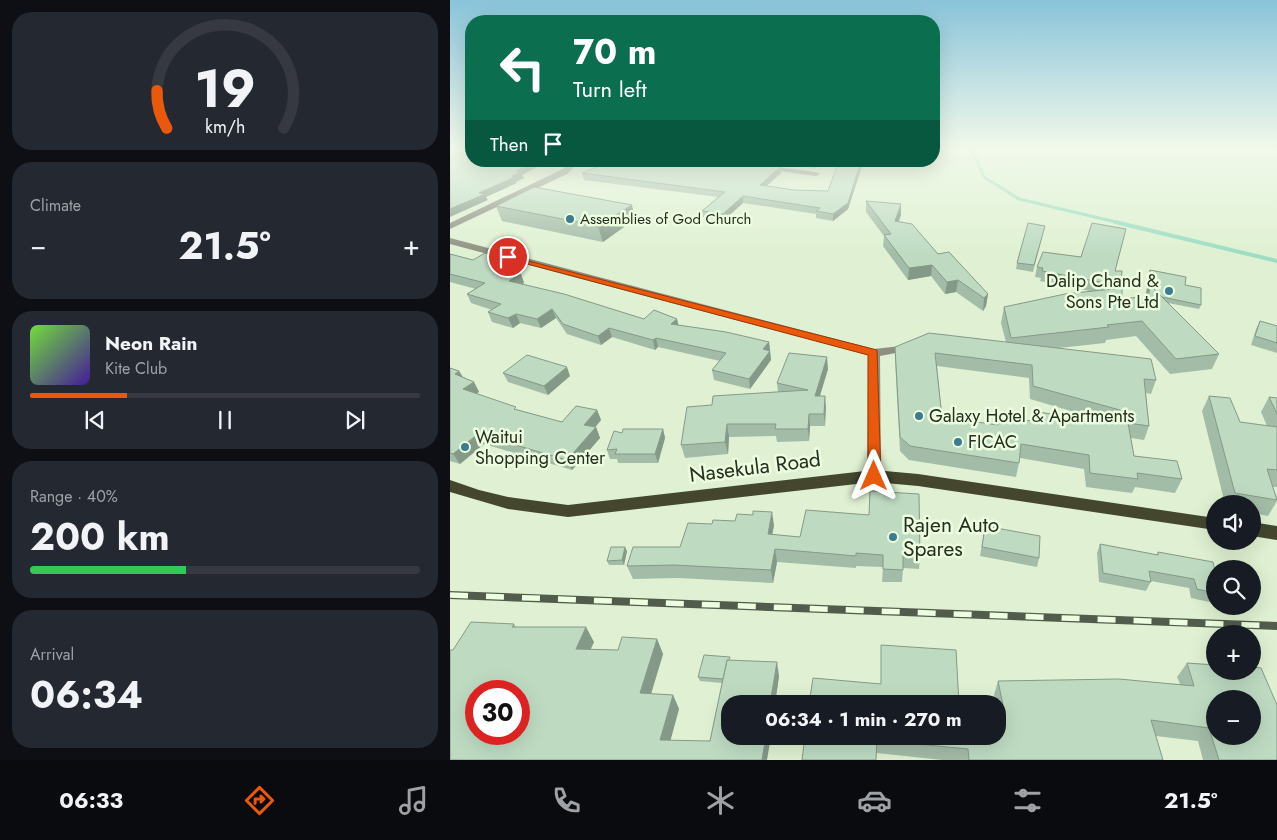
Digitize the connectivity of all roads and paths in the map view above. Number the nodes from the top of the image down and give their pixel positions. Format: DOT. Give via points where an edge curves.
graph roads {
  1 [pos="540,183"];
  2 [pos="450,226"];
  3 [pos="450,241"];
  4 [pos="897,349"];
  5 [pos="874,353"];
  6 [pos="874,476"];
  7 [pos="450,486"];
  8 [pos="1206,523"];
  9 [pos="1261,530"];
  10 [pos="1277,533"];
  1 -- 2 [label="street"];
  3 -- 5 [label="street"];
  4 -- 5 [label="street"];
  5 -- 6 [label="street"];
  6 -- 7 [label="main road, Nasekula Road" via="568,511 495,501"];
  6 -- 8 [label="main road, Nasekula Road" via="928,481"];
  9 -- 10 [label="main road"];
}
